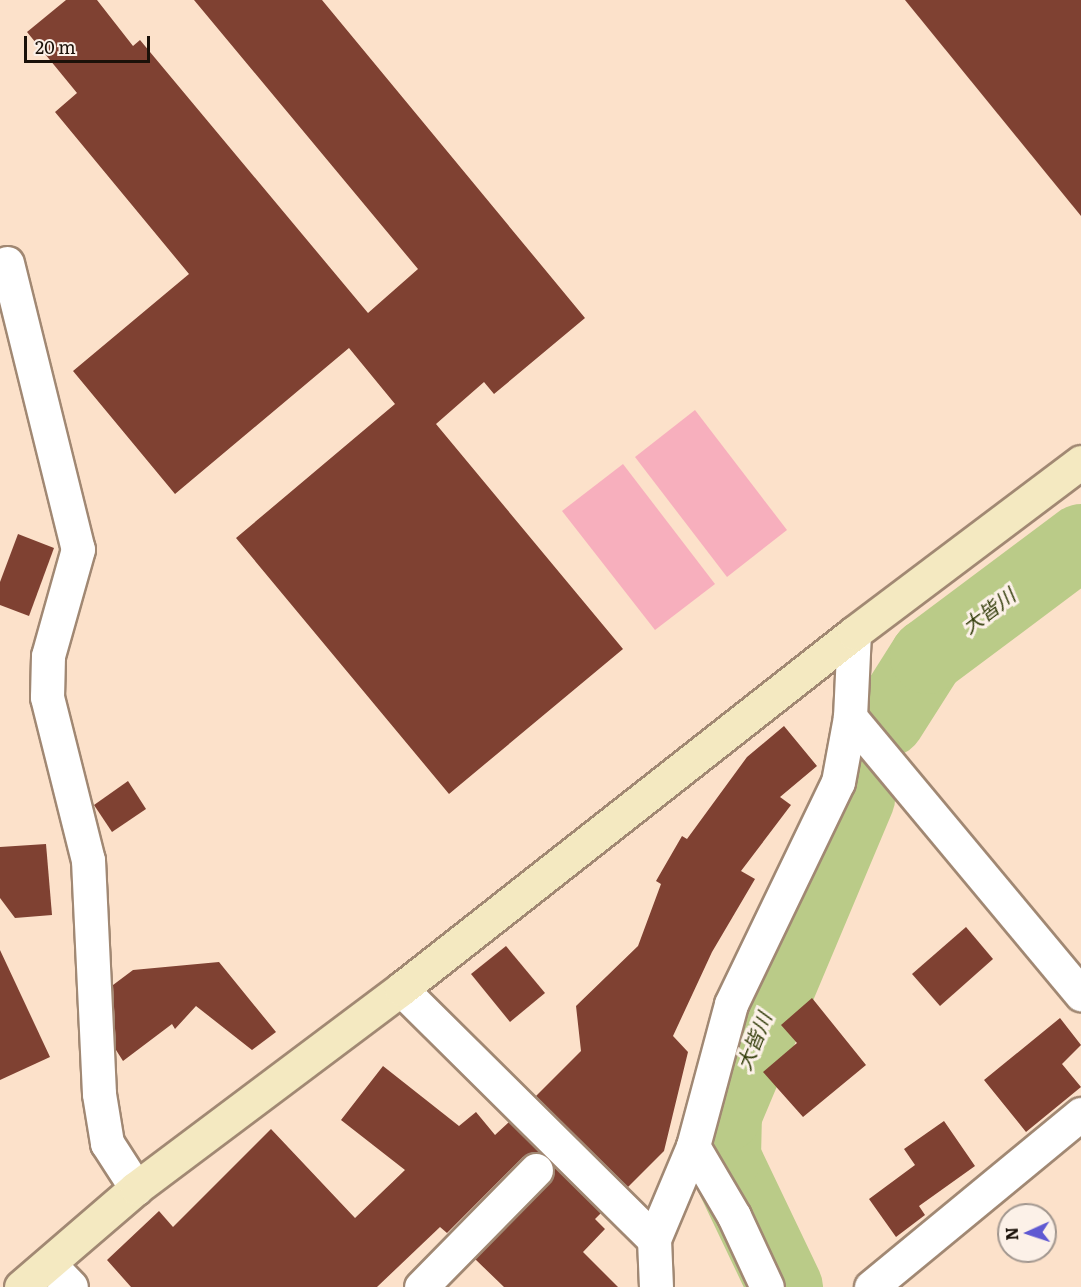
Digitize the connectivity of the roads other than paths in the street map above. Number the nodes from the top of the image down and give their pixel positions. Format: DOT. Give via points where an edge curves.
graph roads {
  1 [pos="7,263"];
  2 [pos="1081,462"];
  3 [pos="854,633"];
  4 [pos="850,717"];
  5 [pos="401,989"];
  6 [pos="1081,994"];
  7 [pos="1081,1114"];
  8 [pos="693,1146"];
  9 [pos="536,1170"];
  10 [pos="136,1188"];
  11 [pos="654,1239"];
  12 [pos="61,1276"];
  13 [pos="21,1287"];
  14 [pos="421,1287"];
  15 [pos="656,1287"];
  16 [pos="766,1287"];
  17 [pos="871,1287"];
  1 -- 10 [label="street" via="78,549 48,656 47,697 88,860 99,1094 107,1143"];
  2 -- 3 [label="street"];
  3 -- 4 [label="street"];
  3 -- 5 [label="street"];
  4 -- 6 [label="street"];
  4 -- 8 [label="street" via="838,782 731,1004"];
  5 -- 10 [label="street"];
  5 -- 11 [label="street"];
  7 -- 17 [label="street"];
  8 -- 11 [label="street"];
  8 -- 16 [label="street" via="734,1216"];
  9 -- 14 [label="street"];
  10 -- 12 [label="street"];
  11 -- 15 [label="street"];
  12 -- 13 [label="street"];
}
